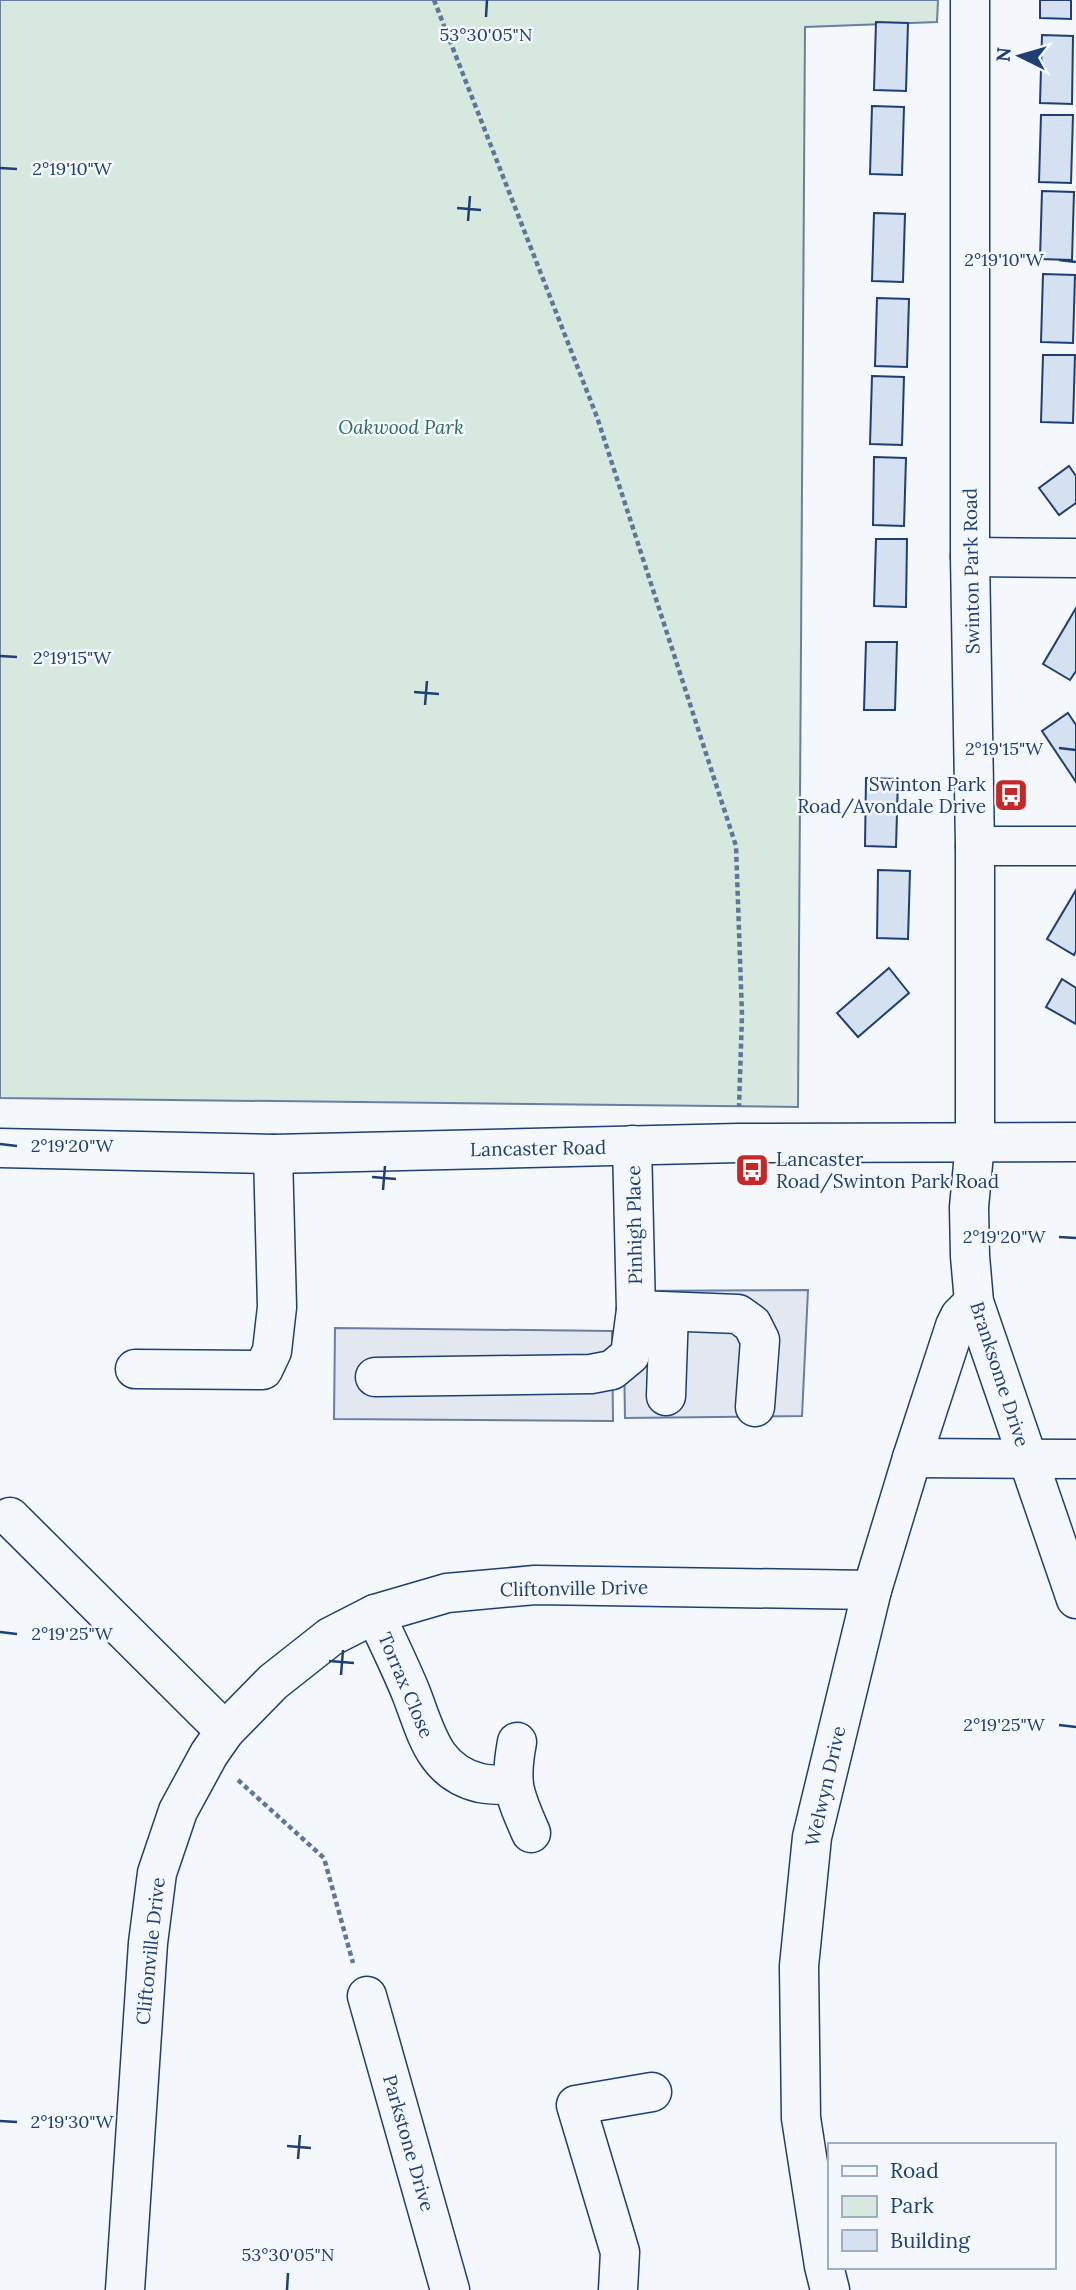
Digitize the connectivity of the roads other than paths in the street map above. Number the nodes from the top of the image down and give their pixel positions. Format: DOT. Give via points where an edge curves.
graph roads {
  1 [pos="970,0"];
  2 [pos="970,557"];
  3 [pos="1076,558"];
  4 [pos="975,846"];
  5 [pos="1076,846"];
  6 [pos="1076,1142"];
  7 [pos="975,1143"];
  8 [pos="632,1145"];
  9 [pos="0,1147"];
  10 [pos="273,1154"];
  11 [pos="974,1303"];
  12 [pos="652,1311"];
  13 [pos="135,1369"];
  14 [pos="375,1377"];
  15 [pos="666,1396"];
  16 [pos="755,1407"];
  17 [pos="912,1458"];
  18 [pos="1029,1459"];
  19 [pos="1076,1459"];
  20 [pos="10,1517"];
  21 [pos="872,1590"];
  22 [pos="1076,1599"];
  23 [pos="375,1614"];
  24 [pos="517,1742"];
  25 [pos="217,1743"];
  26 [pos="512,1785"];
  27 [pos="531,1833"];
  28 [pos="367,1996"];
  29 [pos="652,2092"];
  30 [pos="125,2290"];
  31 [pos="450,2290"];
  32 [pos="618,2290"];
  33 [pos="830,2290"];
  1 -- 2 [label="street, Swinton Park Road"];
  2 -- 3 [label="street"];
  2 -- 4 [label="street, Swinton Park Road"];
  4 -- 5 [label="street"];
  4 -- 7 [label="street, Swinton Park Road"];
  6 -- 7 [label="street, Lancaster Road"];
  7 -- 8 [label="street, Lancaster Road"];
  7 -- 11 [label="street, Branksome Drive" via="969,1208"];
  8 -- 10 [label="street, Lancaster Road"];
  8 -- 12 [label="street, Pinhigh Place"];
  9 -- 10 [label="street, Lancaster Road"];
  10 -- 13 [label="street" via="277,1307 272,1351 263,1370"];
  11 -- 17 [label="street, Welwyn Drive" via="955,1326"];
  11 -- 18 [label="street, Branksome Drive"];
  12 -- 14 [label="street" via="630,1355 612,1370"];
  12 -- 15 [label="street"];
  12 -- 16 [label="street" via="738,1314 752,1324 760,1340"];
  17 -- 18 [label="street"];
  17 -- 21 [label="street, Welwyn Drive"];
  18 -- 19 [label="street"];
  18 -- 22 [label="street, Branksome Drive"];
  20 -- 25 [label="street"];
  21 -- 23 [label="street, Cliftonville Drive" via="535,1585 447,1593"];
  21 -- 33 [label="street, Welwyn Drive" via="812,1837 799,1966 801,2118"];
  23 -- 25 [label="street, Cliftonville Drive" via="330,1637 273,1682"];
  23 -- 26 [label="street, Torrax Close" via="439,1758 455,1772 480,1783"];
  24 -- 26 [label="street"];
  25 -- 30 [label="street, Cliftonville Drive" via="178,1811 157,1873 148,1944"];
  26 -- 27 [label="street"];
  28 -- 31 [label="street, Parkstone Drive"];
  29 -- 32 [label="street" via="576,2105 620,2252"];
}
